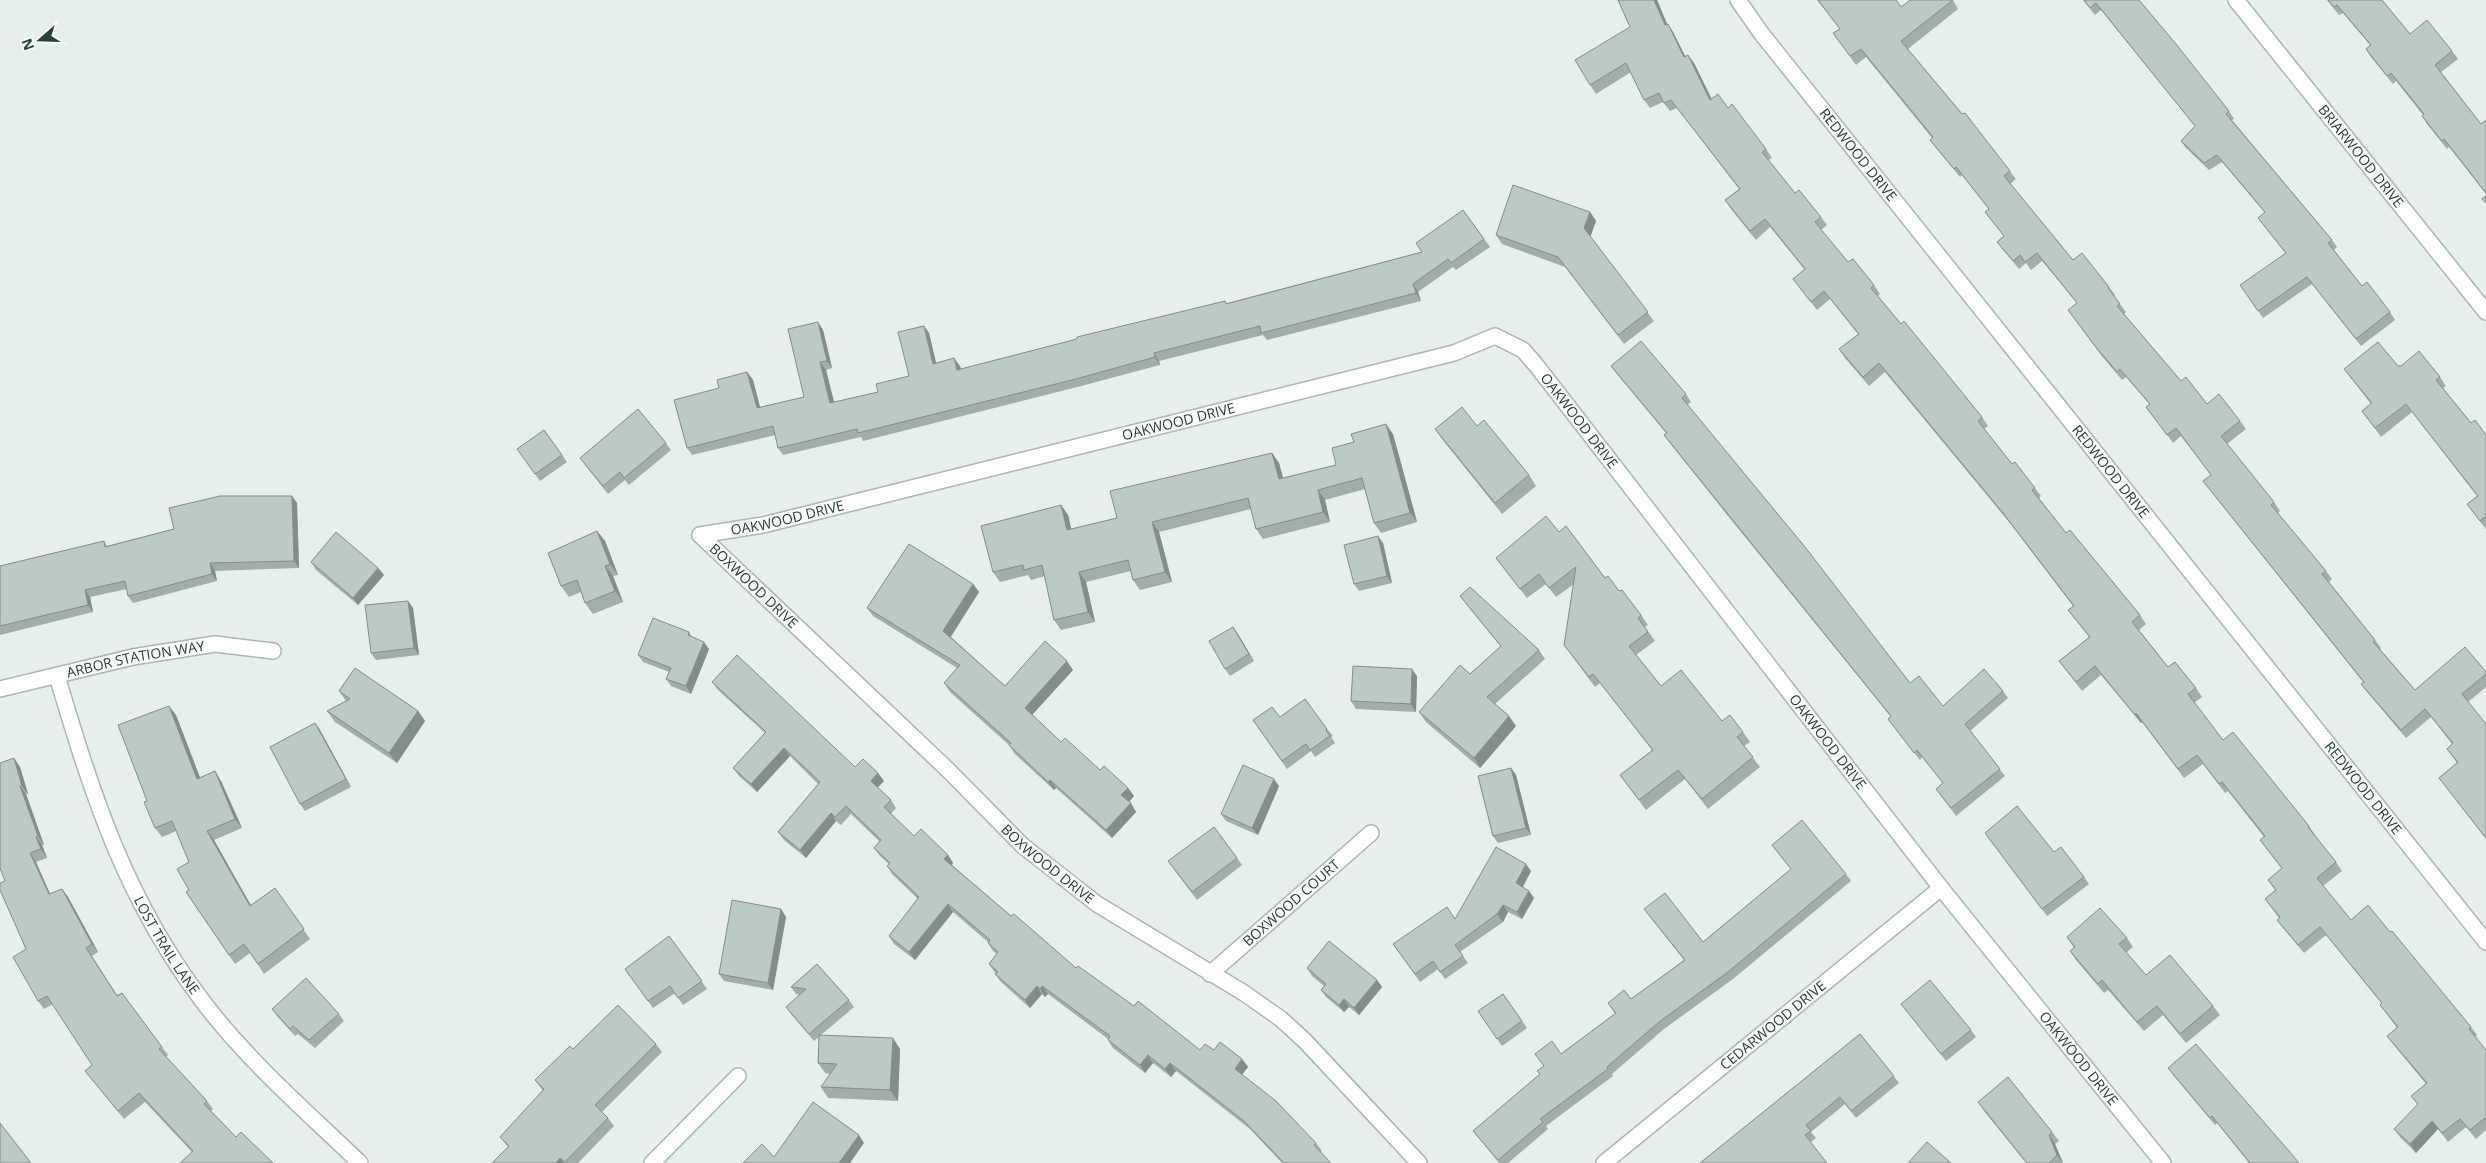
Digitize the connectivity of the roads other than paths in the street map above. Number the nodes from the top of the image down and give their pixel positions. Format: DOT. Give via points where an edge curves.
graph roads {
  1 [pos="1738,0"];
  2 [pos="2236,0"];
  3 [pos="2486,312"];
  4 [pos="700,535"];
  5 [pos="273,651"];
  6 [pos="58,676"];
  7 [pos="0,689"];
  8 [pos="1371,832"];
  9 [pos="1941,888"];
  10 [pos="2486,942"];
  11 [pos="1210,974"];
  12 [pos="738,1076"];
  13 [pos="360,1163"];
  14 [pos="652,1163"];
  15 [pos="1418,1163"];
  16 [pos="1604,1163"];
  17 [pos="2163,1163"];
  1 -- 10 [label="street, REDWOOD DRIVE"];
  2 -- 3 [label="street, BRIARWOOD DRIVE"];
  4 -- 9 [label="street, OAKWOOD DRIVE" via="763,525 1454,353 1495,336 1523,350 1536,365"];
  4 -- 11 [label="street, BOXWOOD DRIVE" via="947,769 1023,846 1098,904"];
  5 -- 6 [label="street, ARBOR STATION WAY" via="215,644 133,657"];
  6 -- 7 [label="street, ARBOR STATION WAY"];
  6 -- 13 [label="street, LOST TRAIL LANE" via="87,777 107,832 129,881 176,963 205,1004 263,1068"];
  8 -- 11 [label="street, BOXWOOD COURT"];
  9 -- 16 [label="street, CEDARWOOD DRIVE"];
  9 -- 17 [label="street, OAKWOOD DRIVE"];
  11 -- 15 [label="street, BOXWOOD DRIVE" via="1259,1004 1305,1041"];
  12 -- 14 [label="street"];
}
